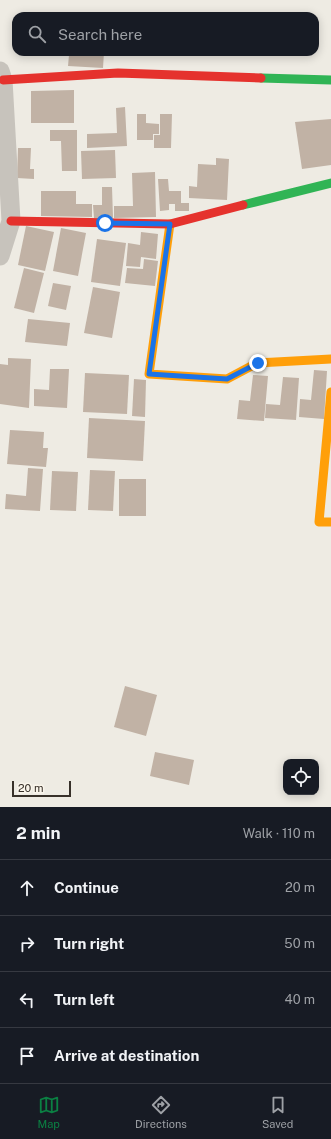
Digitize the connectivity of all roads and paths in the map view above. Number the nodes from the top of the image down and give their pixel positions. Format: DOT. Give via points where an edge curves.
graph roads {
  1 [pos="2,76"];
  2 [pos="331,80"];
  3 [pos="331,183"];
  4 [pos="11,221"];
  5 [pos="170,224"];
  6 [pos="0,256"];
  7 [pos="331,359"];
  8 [pos="331,392"];
  9 [pos="331,522"];
  1 -- 2 [label="street" via="118,73"];
  1 -- 4 [label="street"];
  3 -- 5 [label="street"];
  4 -- 5 [label="street"];
  4 -- 6 [label="street"];
  5 -- 7 [label="street" via="149,374 227,379 258,363"];
  8 -- 9 [label="street" via="319,522"];
}
